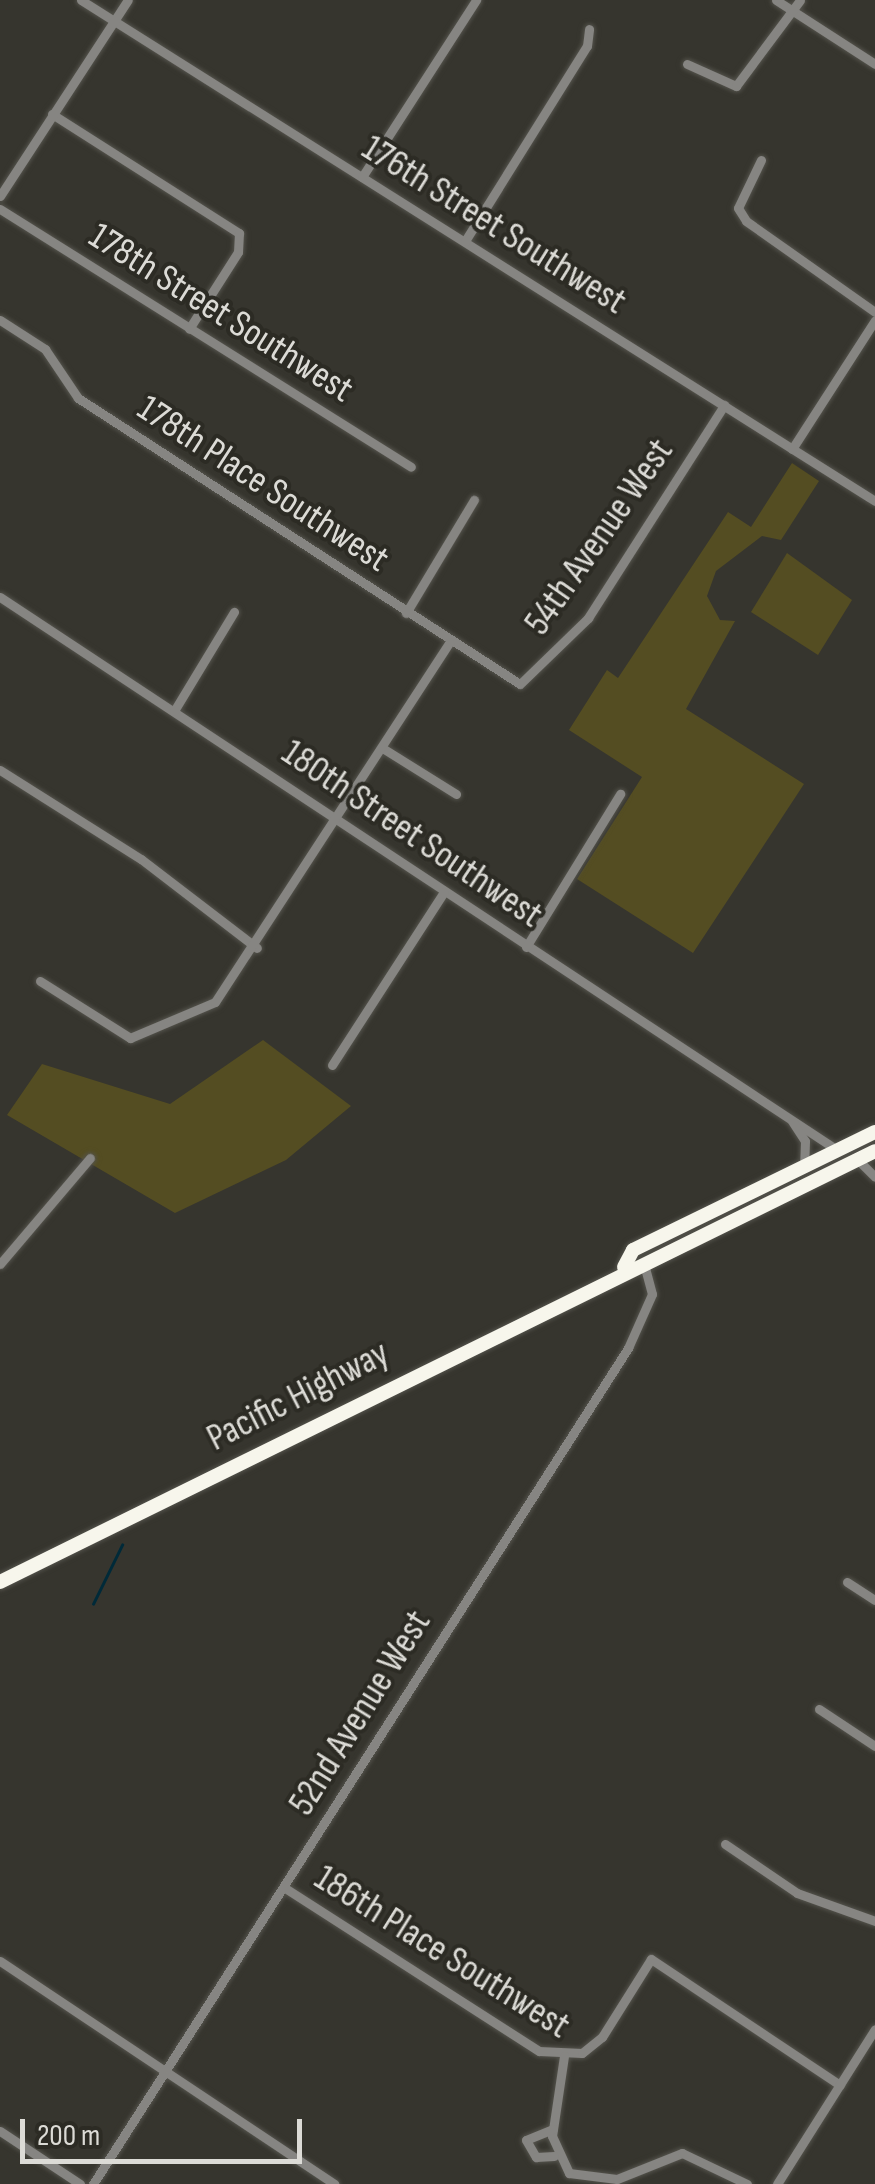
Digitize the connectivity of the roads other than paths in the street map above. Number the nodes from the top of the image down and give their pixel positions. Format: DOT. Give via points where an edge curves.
graph roads {
  1 [pos="81,0"];
  2 [pos="128,0"];
  3 [pos="476,0"];
  4 [pos="776,0"];
  5 [pos="800,0"];
  6 [pos="793,11"];
  7 [pos="112,24"];
  8 [pos="589,28"];
  9 [pos="687,64"];
  10 [pos="875,64"];
  11 [pos="52,114"];
  12 [pos="761,160"];
  13 [pos="362,177"];
  14 [pos="0,196"];
  15 [pos="0,209"];
  16 [pos="464,241"];
  17 [pos="875,312"];
  18 [pos="0,320"];
  19 [pos="875,320"];
  20 [pos="189,329"];
  21 [pos="724,405"];
  22 [pos="792,450"];
  23 [pos="411,467"];
  24 [pos="474,500"];
  25 [pos="875,502"];
  26 [pos="0,597"];
  27 [pos="234,612"];
  28 [pos="406,613"];
  29 [pos="449,643"];
  30 [pos="510,681"];
  31 [pos="174,711"];
  32 [pos="384,749"];
  33 [pos="0,770"];
  34 [pos="456,794"];
  35 [pos="620,794"];
  36 [pos="338,820"];
  37 [pos="444,892"];
  38 [pos="526,946"];
  39 [pos="257,948"];
  40 [pos="40,981"];
  41 [pos="332,1065"];
  42 [pos="790,1119"];
  43 [pos="875,1132"];
  44 [pos="875,1140"];
  45 [pos="837,1150"];
  46 [pos="875,1150"];
  47 [pos="90,1158"];
  48 [pos="858,1159"];
  49 [pos="804,1166"];
  50 [pos="875,1177"];
  51 [pos="777,1198"];
  52 [pos="664,1235"];
  53 [pos="0,1264"];
  54 [pos="644,1266"];
  55 [pos="624,1267"];
  56 [pos="0,1582"];
  57 [pos="847,1582"];
  58 [pos="875,1600"];
  59 [pos="819,1709"];
  60 [pos="875,1746"];
  61 [pos="725,1844"];
  62 [pos="285,1888"];
  63 [pos="875,1921"];
  64 [pos="0,1961"];
  65 [pos="875,2029"];
  66 [pos="564,2056"];
  67 [pos="165,2071"];
  68 [pos="840,2084"];
  69 [pos="553,2129"];
  70 [pos="0,2131"];
  71 [pos="554,2156"];
  72 [pos="316,2172"];
  73 [pos="80,2184"];
  74 [pos="93,2184"];
  75 [pos="308,2184"];
  76 [pos="334,2184"];
  77 [pos="747,2184"];
  78 [pos="777,2184"];
  1 -- 7 [label="street, 176th Street Southwest"];
  2 -- 7 [label="street"];
  3 -- 13 [label="street"];
  4 -- 6 [label="street"];
  5 -- 6 [label="street"];
  6 -- 9 [label="street" via="736,86"];
  6 -- 10 [label="street"];
  7 -- 11 [label="street"];
  7 -- 13 [label="street, 176th Street Southwest"];
  8 -- 16 [label="street" via="587,46"];
  11 -- 14 [label="street"];
  11 -- 20 [label="street" via="240,238"];
  12 -- 17 [label="street" via="738,208"];
  13 -- 16 [label="street, 176th Street Southwest"];
  15 -- 20 [label="street, 178th Street Southwest"];
  16 -- 21 [label="street, 176th Street Southwest"];
  18 -- 28 [label="street, 178th Place Southwest" via="46,349 78,398"];
  19 -- 22 [label="street"];
  20 -- 23 [label="street, 178th Street Southwest"];
  21 -- 22 [label="street, 176th Street Southwest"];
  21 -- 30 [label="street, 54th Avenue West" via="578,631 529,681"];
  22 -- 25 [label="street, 176th Street Southwest"];
  24 -- 28 [label="street"];
  26 -- 31 [label="street, 180th Street Southwest"];
  27 -- 31 [label="street"];
  28 -- 29 [label="street, 178th Place Southwest"];
  29 -- 30 [label="street, 178th Place Southwest"];
  29 -- 32 [label="street"];
  31 -- 36 [label="street, 180th Street Southwest"];
  32 -- 34 [label="street"];
  32 -- 36 [label="street"];
  33 -- 39 [label="street"];
  35 -- 38 [label="street"];
  36 -- 37 [label="street, 180th Street Southwest"];
  36 -- 39 [label="street"];
  37 -- 38 [label="street, 180th Street Southwest"];
  37 -- 41 [label="street"];
  38 -- 42 [label="street, 180th Street Southwest"];
  39 -- 40 [label="street" via="215,1002 136,1038 114,1034"];
  42 -- 45 [label="street, 180th Street Southwest"];
  42 -- 49 [label="street" via="806,1141"];
  43 -- 45 [label="highway, Pacific Highway"];
  44 -- 48 [label="highway"];
  45 -- 49 [label="highway, Pacific Highway"];
  45 -- 51 [label="highway"];
  46 -- 48 [label="highway, Pacific Highway"];
  47 -- 53 [label="street"];
  48 -- 50 [label="street"];
  48 -- 51 [label="highway, Pacific Highway"];
  49 -- 52 [label="highway, Pacific Highway"];
  51 -- 54 [label="highway, Pacific Highway"];
  52 -- 54 [label="highway"];
  52 -- 55 [label="highway, Pacific Highway" via="633,1250"];
  54 -- 55 [label="highway, Pacific Highway"];
  54 -- 62 [label="street, 52nd Avenue West" via="646,1318"];
  55 -- 56 [label="highway, Pacific Highway"];
  57 -- 58 [label="street"];
  59 -- 60 [label="street"];
  61 -- 63 [label="street" via="797,1894"];
  62 -- 66 [label="street, 186th Place Southwest" via="520,2042"];
  62 -- 67 [label="street, 52nd Avenue West"];
  64 -- 67 [label="street"];
  65 -- 68 [label="street"];
  66 -- 68 [label="street" via="602,2038 651,1960"];
  66 -- 69 [label="street, 186th Place Southwest"];
  67 -- 72 [label="street"];
  67 -- 74 [label="street, 52nd Avenue West"];
  68 -- 78 [label="street"];
  69 -- 71 [label="street, 186th Place Southwest"];
  69 -- 71 [label="street, 186th Place Southwest" via="526,2140 536,2157"];
  70 -- 73 [label="street"];
  71 -- 77 [label="street, 186th Place Southwest" via="569,2173 602,2182 682,2152"];
  72 -- 75 [label="street"];
  72 -- 76 [label="street"];
}
